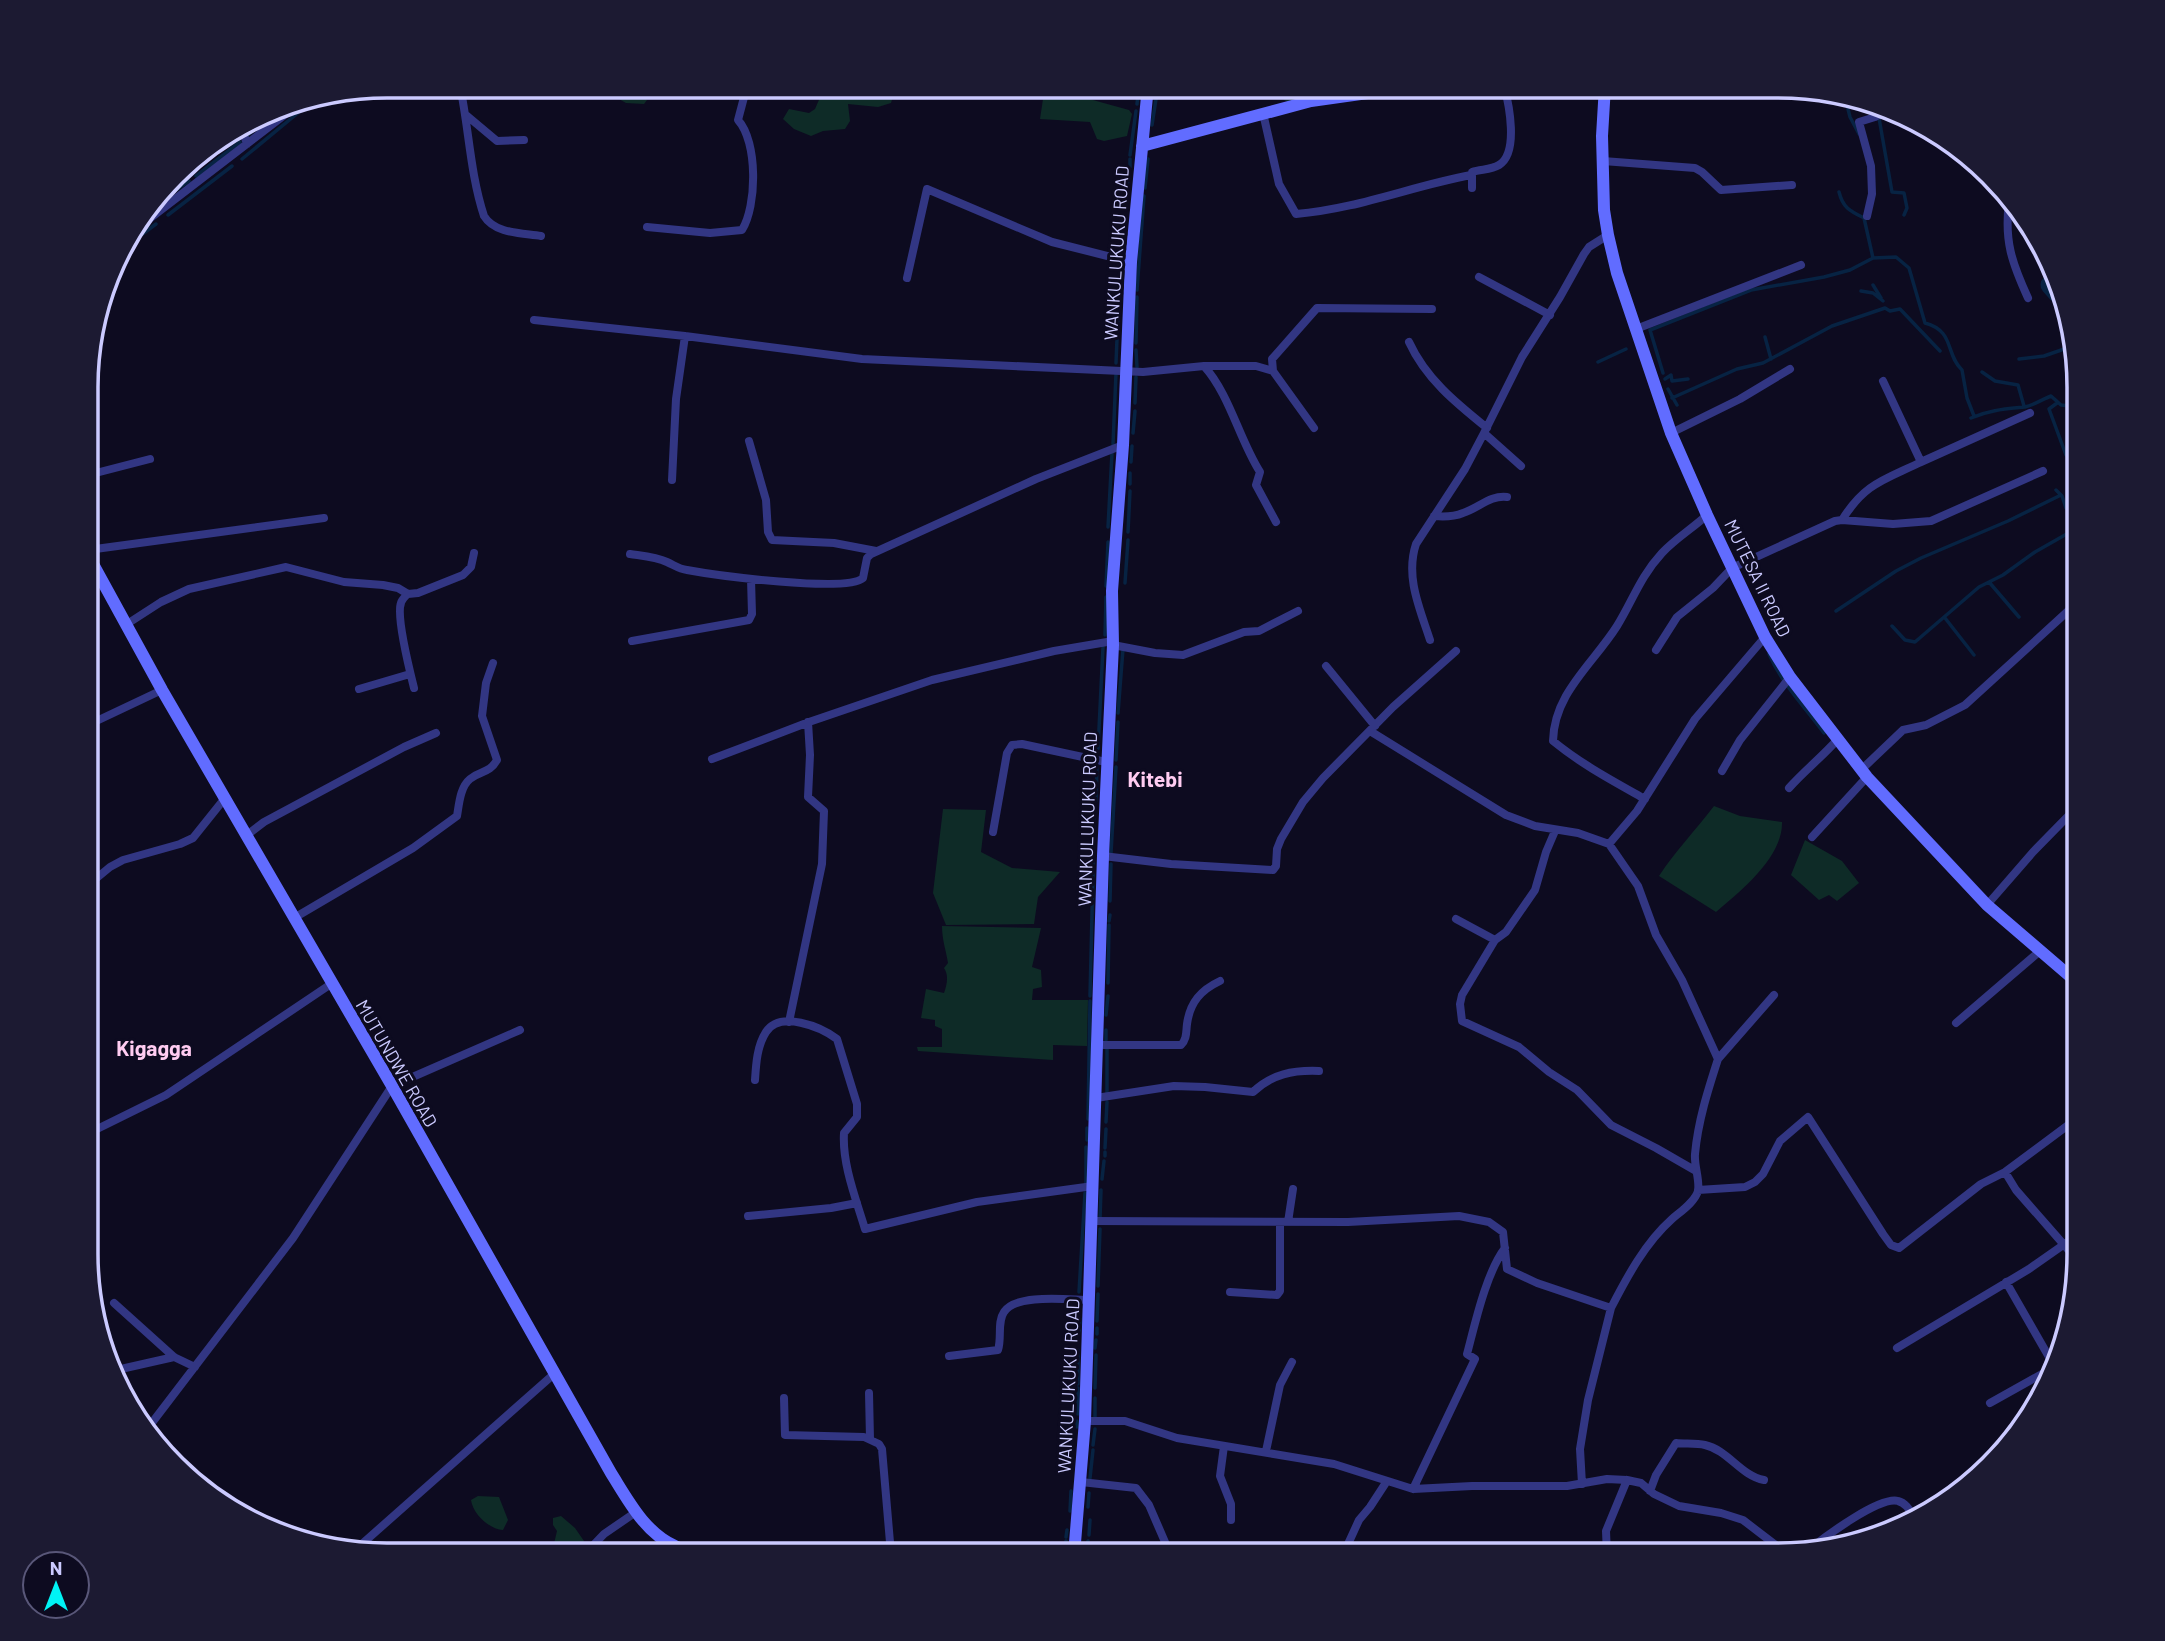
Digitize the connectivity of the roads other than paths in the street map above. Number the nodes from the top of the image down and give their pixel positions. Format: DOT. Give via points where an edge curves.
graph roads {
  1 [pos="462,98"];
  2 [pos="744,98"];
  3 [pos="1147,98"];
  4 [pos="1328,98"];
  5 [pos="1506,98"];
  6 [pos="1605,98"];
  7 [pos="1263,113"];
  8 [pos="466,115"];
  9 [pos="1876,115"];
  10 [pos="280,118"];
  11 [pos="244,136"];
  12 [pos="524,140"];
  13 [pos="247,144"];
  14 [pos="1142,146"];
  15 [pos="1602,161"];
  16 [pos="1471,175"];
  17 [pos="1792,185"];
  18 [pos="1472,188"];
  19 [pos="2008,212"];
  20 [pos="156,214"];
  21 [pos="1867,216"];
  22 [pos="647,227"];
  23 [pos="1608,235"];
  24 [pos="541,236"];
  25 [pos="1131,262"];
  26 [pos="1801,265"];
  27 [pos="1479,277"];
  28 [pos="907,278"];
  29 [pos="2028,298"];
  30 [pos="1432,309"];
  31 [pos="1550,315"];
  32 [pos="534,320"];
  33 [pos="1636,329"];
  34 [pos="685,336"];
  35 [pos="1409,342"];
  36 [pos="1204,366"];
  37 [pos="1790,369"];
  38 [pos="1127,371"];
  39 [pos="1273,371"];
  40 [pos="1883,381"];
  41 [pos="2030,413"];
  42 [pos="1314,428"];
  43 [pos="1485,430"];
  44 [pos="1671,433"];
  45 [pos="750,441"];
  46 [pos="1124,445"];
  47 [pos="150,459"];
  48 [pos="1921,462"];
  49 [pos="1521,466"];
  50 [pos="2043,471"];
  51 [pos="98,472"];
  52 [pos="672,480"];
  53 [pos="1507,497"];
  54 [pos="1707,515"];
  55 [pos="1434,516"];
  56 [pos="324,518"];
  57 [pos="1842,520"];
  58 [pos="1276,522"];
  59 [pos="876,551"];
  60 [pos="98,552"];
  61 [pos="474,553"];
  62 [pos="630,554"];
  63 [pos="1732,568"];
  64 [pos="98,571"];
  65 [pos="751,579"];
  66 [pos="408,594"];
  67 [pos="1298,611"];
  68 [pos="2067,612"];
  69 [pos="127,624"];
  70 [pos="1765,637"];
  71 [pos="1430,640"];
  72 [pos="632,641"];
  73 [pos="1113,643"];
  74 [pos="1656,650"];
  75 [pos="1456,651"];
  76 [pos="493,663"];
  77 [pos="1326,666"];
  78 [pos="410,674"];
  79 [pos="1790,677"];
  80 [pos="414,688"];
  81 [pos="162,690"];
  82 [pos="359,690"];
  83 [pos="98,720"];
  84 [pos="808,722"];
  85 [pos="1373,728"];
  86 [pos="436,733"];
  87 [pos="1837,740"];
  88 [pos="712,759"];
  89 [pos="1107,762"];
  90 [pos="1722,771"];
  91 [pos="1864,774"];
  92 [pos="1789,788"];
  93 [pos="225,798"];
  94 [pos="1645,799"];
  95 [pos="2067,817"];
  96 [pos="1555,831"];
  97 [pos="993,832"];
  98 [pos="247,835"];
  99 [pos="1812,837"];
  100 [pos="1609,844"];
  101 [pos="1103,856"];
  102 [pos="98,877"];
  103 [pos="1986,905"];
  104 [pos="294,918"];
  105 [pos="1456,919"];
  106 [pos="1495,940"];
  107 [pos="2040,951"];
  108 [pos="2067,974"];
  109 [pos="1220,981"];
  110 [pos="331,984"];
  111 [pos="1774,995"];
  112 [pos="789,1022"];
  113 [pos="1956,1023"];
  114 [pos="520,1030"];
  115 [pos="1098,1045"];
  116 [pos="1718,1059"];
  117 [pos="1320,1071"];
  118 [pos="755,1080"];
  119 [pos="392,1086"];
  120 [pos="1096,1098"];
  121 [pos="2067,1126"];
  122 [pos="98,1129"];
  123 [pos="1696,1171"];
  124 [pos="2005,1172"];
  125 [pos="1093,1186"];
  126 [pos="1293,1189"];
  127 [pos="1698,1190"];
  128 [pos="857,1203"];
  129 [pos="748,1216"];
  130 [pos="1092,1221"];
  131 [pos="1284,1222"];
  132 [pos="2067,1243"];
  133 [pos="2064,1245"];
  134 [pos="1505,1248"];
  135 [pos="2067,1248"];
  136 [pos="2006,1282"];
  137 [pos="1230,1292"];
  138 [pos="1090,1300"];
  139 [pos="114,1303"];
  140 [pos="1611,1308"];
  141 [pos="1897,1348"];
  142 [pos="949,1356"];
  143 [pos="174,1357"];
  144 [pos="2048,1357"];
  145 [pos="1292,1362"];
  146 [pos="195,1367"];
  147 [pos="122,1369"];
  148 [pos="554,1374"];
  149 [pos="2040,1375"];
  150 [pos="869,1393"];
  151 [pos="784,1398"];
  152 [pos="1990,1403"];
  153 [pos="1085,1421"];
  154 [pos="152,1422"];
  155 [pos="870,1439"];
  156 [pos="1224,1446"];
  157 [pos="1266,1451"];
  158 [pos="1627,1480"];
  159 [pos="1764,1480"];
  160 [pos="1387,1481"];
  161 [pos="1081,1482"];
  162 [pos="1582,1484"];
  163 [pos="1413,1489"];
  164 [pos="1650,1491"];
  165 [pos="1910,1511"];
  166 [pos="636,1512"];
  167 [pos="1231,1520"];
  168 [pos="664,1538"];
  169 [pos="1824,1539"];
  170 [pos="364,1542"];
  171 [pos="1165,1542"];
  172 [pos="595,1543"];
  173 [pos="664,1543"];
  174 [pos="670,1543"];
  175 [pos="890,1543"];
  176 [pos="1075,1543"];
  177 [pos="1348,1543"];
  178 [pos="1606,1543"];
  179 [pos="1773,1543"];
  1 -- 8 [label="street"];
  2 -- 22 [label="street" via="738,120 748,135 752,192 742,230 710,233"];
  3 -- 14 [label="main road, WANKULUKUKU ROAD"];
  4 -- 7 [label="main road"];
  5 -- 16 [label="street" via="1510,121 1507,156 1502,164"];
  6 -- 15 [label="main road, MUTESA II ROAD"];
  7 -- 14 [label="main road"];
  7 -- 16 [label="street" via="1279,184 1296,214 1364,203"];
  8 -- 12 [label="street" via="497,141"];
  8 -- 24 [label="street" via="468,148 488,222 508,232"];
  9 -- 21 [label="street" via="1859,122 1871,166"];
  10 -- 13 [label="street"];
  11 -- 13 [label="street"];
  13 -- 20 [label="street"];
  14 -- 25 [label="main road, WANKULUKUKU ROAD"];
  15 -- 17 [label="street" via="1695,168 1721,190"];
  15 -- 23 [label="main road, MUTESA II ROAD"];
  16 -- 18 [label="street"];
  19 -- 29 [label="street" via="2009,249"];
  23 -- 31 [label="street" via="1584,254"];
  23 -- 33 [label="main road, MUTESA II ROAD"];
  25 -- 28 [label="street" via="1052,242 926,189"];
  25 -- 38 [label="main road, WANKULUKUKU ROAD"];
  26 -- 33 [label="street"];
  27 -- 31 [label="street"];
  30 -- 39 [label="street" via="1317,308 1272,359"];
  31 -- 43 [label="street" via="1514,370"];
  32 -- 34 [label="street"];
  33 -- 44 [label="main road, MUTESA II ROAD"];
  34 -- 38 [label="street" via="862,359"];
  34 -- 52 [label="street"];
  35 -- 43 [label="street" via="1429,376"];
  36 -- 38 [label="street"];
  36 -- 39 [label="street" via="1256,366"];
  36 -- 58 [label="street" via="1221,389 1260,472 1256,485"];
  37 -- 44 [label="street"];
  38 -- 46 [label="main road, WANKULUKUKU ROAD"];
  39 -- 42 [label="street"];
  40 -- 48 [label="street"];
  41 -- 48 [label="street"];
  43 -- 49 [label="street"];
  43 -- 55 [label="street"];
  44 -- 54 [label="main road, MUTESA II ROAD"];
  45 -- 59 [label="street" via="772,540 834,543"];
  46 -- 59 [label="street"];
  46 -- 73 [label="main road, WANKULUKUKU ROAD" via="1112,591"];
  47 -- 51 [label="street"];
  48 -- 57 [label="street" via="1867,489"];
  50 -- 57 [label="street" via="1926,523"];
  53 -- 55 [label="street" via="1497,496 1450,517"];
  54 -- 63 [label="main road, MUTESA II ROAD"];
  54 -- 94 [label="street" via="1664,551 1639,582 1617,626 1561,702 1553,723 1553,741 1559,746"];
  55 -- 71 [label="street" via="1416,544 1412,580"];
  56 -- 60 [label="street"];
  57 -- 63 [label="street"];
  59 -- 65 [label="street" via="867,558 863,578 856,582"];
  61 -- 66 [label="street" via="471,567 463,575"];
  62 -- 65 [label="street" via="690,571"];
  63 -- 70 [label="main road, MUTESA II ROAD"];
  63 -- 74 [label="street" via="1677,617"];
  64 -- 69 [label="main road, MUTUNDWE ROAD"];
  65 -- 72 [label="street" via="750,620"];
  66 -- 69 [label="street" via="398,588 344,582 286,567 189,589"];
  66 -- 78 [label="street" via="400,611"];
  67 -- 73 [label="street" via="1259,631 1244,632 1184,655"];
  68 -- 91 [label="street" via="1965,705 1926,725 1903,730"];
  69 -- 81 [label="main road, MUTUNDWE ROAD"];
  70 -- 79 [label="main road, MUTESA II ROAD"];
  70 -- 94 [label="street" via="1695,719"];
  73 -- 84 [label="street" via="1054,651 932,680"];
  73 -- 89 [label="main road, WANKULUKUKU ROAD"];
  75 -- 85 [label="street"];
  76 -- 104 [label="street" via="482,716 497,760 492,769 463,787 457,816 413,848"];
  77 -- 85 [label="street"];
  78 -- 80 [label="street"];
  78 -- 82 [label="street"];
  79 -- 87 [label="main road, MUTESA II ROAD"];
  79 -- 90 [label="street" via="1740,740"];
  81 -- 83 [label="street"];
  81 -- 93 [label="main road, MUTUNDWE ROAD"];
  84 -- 88 [label="street"];
  84 -- 112 [label="street" via="808,797 821,806 824,815 822,864"];
  85 -- 96 [label="street" via="1506,815"];
  85 -- 101 [label="street" via="1303,802 1281,839 1273,870"];
  86 -- 98 [label="street"];
  87 -- 91 [label="main road, MUTESA II ROAD"];
  87 -- 92 [label="street"];
  89 -- 97 [label="street" via="1012,745"];
  89 -- 101 [label="main road, WANKULUKUKU ROAD"];
  91 -- 99 [label="street"];
  91 -- 103 [label="main road, MUTESA II ROAD"];
  93 -- 98 [label="main road, MUTUNDWE ROAD"];
  93 -- 102 [label="street" via="192,838 124,860"];
  94 -- 100 [label="street"];
  95 -- 103 [label="street"];
  96 -- 100 [label="street"];
  96 -- 106 [label="street" via="1535,890 1506,932"];
  98 -- 104 [label="main road, MUTUNDWE ROAD"];
  100 -- 116 [label="street" via="1638,886 1656,935"];
  101 -- 115 [label="main road, WANKULUKUKU ROAD"];
  103 -- 107 [label="main road, MUTESA II ROAD"];
  104 -- 110 [label="main road, MUTUNDWE ROAD"];
  105 -- 106 [label="street"];
  106 -- 123 [label="street" via="1462,995 1462,1021 1519,1047 1577,1090 1611,1125"];
  107 -- 108 [label="main road, MUTESA II ROAD"];
  107 -- 113 [label="street"];
  109 -- 115 [label="street" via="1194,1001 1181,1045"];
  110 -- 119 [label="main road, MUTUNDWE ROAD"];
  110 -- 122 [label="street" via="166,1095"];
  111 -- 116 [label="street"];
  112 -- 118 [label="street" via="767,1030"];
  112 -- 128 [label="street" via="819,1029 838,1042 857,1104 856,1120 844,1138"];
  114 -- 119 [label="street"];
  115 -- 120 [label="main road, WANKULUKUKU ROAD"];
  116 -- 123 [label="street" via="1697,1135"];
  117 -- 120 [label="street" via="1279,1075 1253,1092 1174,1086"];
  119 -- 146 [label="street" via="293,1238"];
  119 -- 148 [label="main road, MUTUNDWE ROAD"];
  120 -- 125 [label="main road, WANKULUKUKU ROAD"];
  121 -- 124 [label="street"];
  123 -- 127 [label="street"];
  124 -- 127 [label="street" via="1981,1184 1899,1248 1883,1234 1808,1117 1780,1141 1755,1182 1745,1187"];
  124 -- 133 [label="street"];
  125 -- 128 [label="street" via="976,1202 865,1229"];
  125 -- 130 [label="main road, WANKULUKUKU ROAD"];
  126 -- 131 [label="street"];
  127 -- 140 [label="street" via="1639,1258"];
  128 -- 129 [label="street"];
  130 -- 131 [label="street"];
  130 -- 138 [label="main road, WANKULUKUKU ROAD"];
  131 -- 134 [label="street" via="1474,1217 1499,1227"];
  131 -- 137 [label="street" via="1278,1295"];
  132 -- 133 [label="street"];
  133 -- 135 [label="street"];
  133 -- 136 [label="street"];
  134 -- 140 [label="street" via="1507,1269"];
  134 -- 163 [label="street" via="1497,1258 1475,1323 1467,1354 1475,1359"];
  136 -- 141 [label="street"];
  136 -- 144 [label="street"];
  138 -- 142 [label="street" via="1011,1305 1003,1313 998,1350"];
  138 -- 153 [label="main road, WANKULUKUKU ROAD"];
  139 -- 143 [label="street"];
  140 -- 162 [label="street" via="1588,1400 1580,1449"];
  143 -- 146 [label="street"];
  143 -- 147 [label="street"];
  145 -- 157 [label="street" via="1280,1385"];
  146 -- 154 [label="street"];
  148 -- 166 [label="main road, MUTUNDWE ROAD"];
  148 -- 170 [label="street"];
  149 -- 152 [label="street"];
  150 -- 155 [label="street"];
  151 -- 155 [label="street" via="785,1435"];
  153 -- 156 [label="street" via="1125,1421 1177,1438"];
  153 -- 161 [label="main road, WANKULUKUKU ROAD"];
  155 -- 175 [label="street" via="882,1449"];
  156 -- 157 [label="street"];
  156 -- 167 [label="street" via="1220,1476 1231,1504"];
  157 -- 160 [label="street" via="1334,1464"];
  158 -- 162 [label="street"];
  158 -- 164 [label="street"];
  158 -- 178 [label="street" via="1606,1531"];
  159 -- 164 [label="street" via="1706,1445 1676,1443"];
  160 -- 163 [label="street"];
  160 -- 177 [label="street"];
  161 -- 171 [label="street" via="1136,1488"];
  161 -- 176 [label="main road, WANKULUKUKU ROAD"];
  162 -- 163 [label="street"];
  164 -- 179 [label="street" via="1679,1506 1743,1520"];
  165 -- 169 [label="street" via="1893,1500 1866,1511"];
  166 -- 168 [label="main road, MUTUNDWE ROAD"];
  166 -- 172 [label="street"];
  168 -- 173 [label="street"];
  168 -- 174 [label="main road, MUTUNDWE ROAD"];
}
